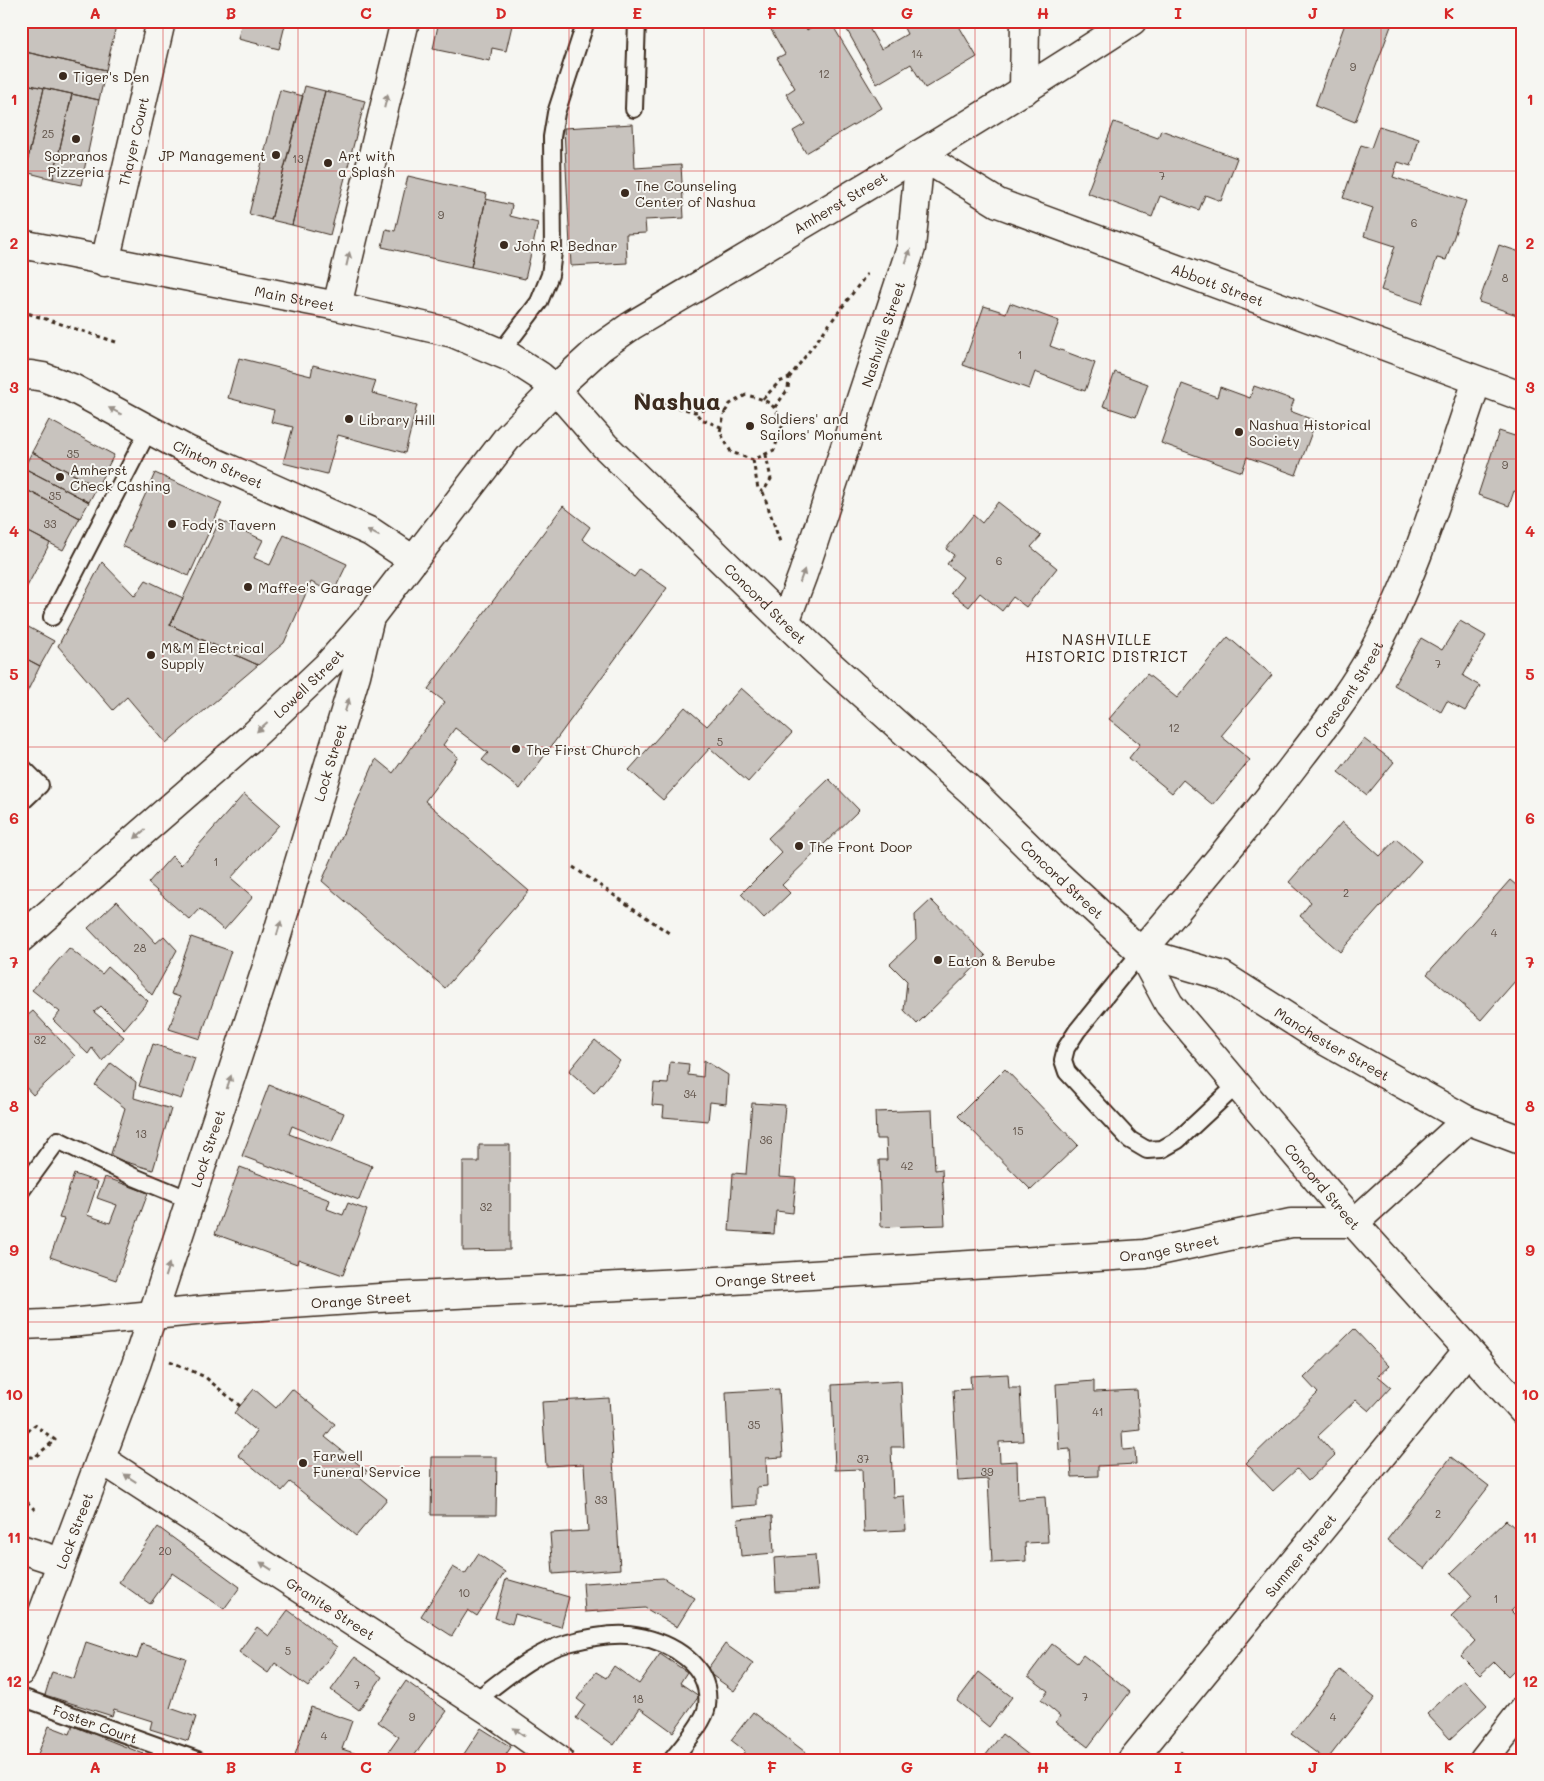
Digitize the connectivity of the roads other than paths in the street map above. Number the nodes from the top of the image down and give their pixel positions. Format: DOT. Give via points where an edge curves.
graph roads {
  1 [pos="161,21"];
  2 [pos="405,21"];
  3 [pos="586,21"];
  4 [pos="637,21"];
  5 [pos="1025,21"];
  6 [pos="1132,21"];
  7 [pos="1024,91"];
  8 [pos="634,109"];
  9 [pos="920,155"];
  10 [pos="21,244"];
  11 [pos="105,262"];
  12 [pos="337,306"];
  13 [pos="501,352"];
  14 [pos="21,376"];
  15 [pos="1477,381"];
  16 [pos="554,389"];
  17 [pos="1523,397"];
  18 [pos="148,429"];
  19 [pos="413,560"];
  20 [pos="52,617"];
  21 [pos="370,618"];
  22 [pos="785,622"];
  23 [pos="21,766"];
  24 [pos="21,803"];
  25 [pos="21,938"];
  26 [pos="1141,952"];
  27 [pos="1237,1085"];
  28 [pos="1467,1120"];
  29 [pos="1523,1141"];
  30 [pos="21,1191"];
  31 [pos="190,1200"];
  32 [pos="1354,1224"];
  33 [pos="152,1316"];
  34 [pos="21,1325"];
  35 [pos="1467,1350"];
  36 [pos="1523,1411"];
  37 [pos="101,1459"];
  38 [pos="21,1549"];
  39 [pos="61,1562"];
  40 [pos="21,1671"];
  41 [pos="21,1697"];
  42 [pos="475,1701"];
  43 [pos="1523,1710"];
  44 [pos="197,1760"];
  45 [pos="559,1760"];
  46 [pos="672,1760"];
  47 [pos="1132,1760"];
  48 [pos="1484,1760"];
  1 -- 11 [label="street, Thayer Court"];
  12 -- 2 [label="street, one-way"];
  3 -- 13 [label="lane" via="556,113 552,137 553,252 550,275 539,302"];
  4 -- 8 [label="lane"];
  5 -- 7 [label="street"];
  6 -- 7 [label="street, Amherst Street"];
  7 -- 9 [label="street, Amherst Street"];
  9 -- 15 [label="street, Abbott Street" via="998,204"];
  9 -- 16 [label="street, Amherst Street" via="631,326 601,347"];
  22 -- 9 [label="street, Nashville Street, one-way" via="911,248"];
  10 -- 11 [label="street, Main Street"];
  11 -- 12 [label="street, Main Street"];
  12 -- 13 [label="street, Main Street" via="453,333"];
  13 -- 16 [label="street, Main Street" via="529,368"];
  18 -- 14 [label="street, Clinton Street, one-way" via="58,382 31,375"];
  15 -- 17 [label="street, Abbott Street"];
  15 -- 26 [label="street, Crescent Street" via="1419,551 1393,613 1367,662 1342,702 1260,811"];
  16 -- 19 [label="street, Lowell Street" via="508,437"];
  16 -- 22 [label="street, Concord Street" via="595,436"];
  19 -- 18 [label="street, Clinton Street, one-way" via="371,532 213,462"];
  18 -- 20 [label="lane"];
  19 -- 21 [label="street, Lowell Street"];
  21 -- 25 [label="street, Lowell Street, one-way" via="293,700"];
  31 -- 21 [label="street, Lock Street, one-way" via="274,945 356,675"];
  22 -- 26 [label="street, Concord Street" via="978,797"];
  23 -- 24 [label="lane" via="40,785"];
  26 -- 27 [label="street, Concord Street" via="1169,1004"];
  26 -- 27 [label="lane" via="1066,1048 1063,1060 1067,1072 1130,1140 1147,1150 1162,1149 1178,1140"];
  26 -- 28 [label="street, Manchester Street" via="1224,976 1320,1038"];
  27 -- 32 [label="street, Concord Street"];
  28 -- 29 [label="street, Manchester Street"];
  28 -- 32 [label="street"];
  30 -- 31 [label="lane" via="58,1140"];
  33 -- 31 [label="street, Lock Street, one-way"];
  32 -- 33 [label="street, Orange Street" via="1291,1223 1145,1254 701,1282 395,1297"];
  32 -- 35 [label="street, Concord Street"];
  33 -- 34 [label="street, Orange Street"];
  33 -- 37 [label="street, Lock Street"];
  35 -- 36 [label="street, Concord Street"];
  35 -- 47 [label="street, Summer Street"];
  37 -- 39 [label="street, Lock Street"];
  42 -- 37 [label="street, Granite Street, one-way"];
  38 -- 39 [label="street"];
  39 -- 40 [label="street, Lock Street"];
  41 -- 44 [label="lane, Foster Court"];
  45 -- 42 [label="street, Granite Street, one-way"];
  42 -- 46 [label="lane" via="529,1660 567,1643 603,1635 635,1636 665,1644 698,1669 707,1686 707,1708"];
  43 -- 48 [label="street"];
}
